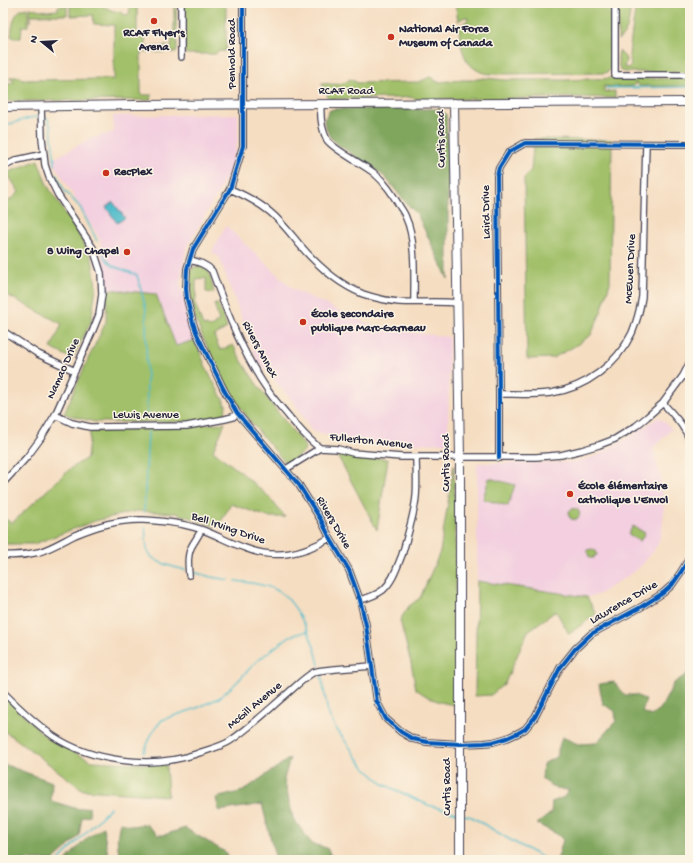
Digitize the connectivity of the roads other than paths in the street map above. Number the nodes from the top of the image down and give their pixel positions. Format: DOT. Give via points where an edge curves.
graph roads {
  1 [pos="181,3"];
  2 [pos="243,3"];
  3 [pos="615,3"];
  4 [pos="181,57"];
  5 [pos="690,75"];
  6 [pos="690,102"];
  7 [pos="454,103"];
  8 [pos="242,104"];
  9 [pos="321,104"];
  10 [pos="3,107"];
  11 [pos="41,109"];
  12 [pos="646,144"];
  13 [pos="690,144"];
  14 [pos="44,154"];
  15 [pos="3,167"];
  16 [pos="230,189"];
  17 [pos="190,260"];
  18 [pos="414,302"];
  19 [pos="457,303"];
  20 [pos="3,332"];
  21 [pos="690,362"];
  22 [pos="75,371"];
  23 [pos="499,394"];
  24 [pos="663,403"];
  25 [pos="237,413"];
  26 [pos="55,415"];
  27 [pos="690,441"];
  28 [pos="320,448"];
  29 [pos="416,457"];
  30 [pos="460,457"];
  31 [pos="499,458"];
  32 [pos="286,469"];
  33 [pos="3,484"];
  34 [pos="201,530"];
  35 [pos="330,538"];
  36 [pos="3,555"];
  37 [pos="690,557"];
  38 [pos="189,575"];
  39 [pos="360,600"];
  40 [pos="372,666"];
  41 [pos="3,692"];
  42 [pos="460,744"];
  43 [pos="460,860"];
  1 -- 4 [label="street"];
  2 -- 8 [label="street, Penhold Road"];
  3 -- 5 [label="street" via="615,75"];
  6 -- 7 [label="main road, RCAF Road"];
  7 -- 9 [label="main road, RCAF Road"];
  7 -- 19 [label="main road, Curtis Road"];
  8 -- 9 [label="main road, RCAF Road"];
  8 -- 11 [label="main road, RCAF Road"];
  8 -- 16 [label="street, Penhold Road" via="243,146"];
  9 -- 18 [label="street" via="322,129 328,141 379,178 390,189 407,218 413,249"];
  10 -- 11 [label="main road, RCAF Road"];
  11 -- 14 [label="street, Namao Drive"];
  12 -- 13 [label="street, Laird Drive"];
  12 -- 23 [label="street, McEwen Drive" via="642,297 636,322 621,351 601,372 565,390 540,394"];
  12 -- 23 [label="street, Laird Drive" via="525,143 509,152 499,168"];
  14 -- 15 [label="street" via="17,160"];
  14 -- 22 [label="street, Namao Drive" via="49,177 93,248 101,273 99,315"];
  16 -- 17 [label="street, Rivers Drive" via="193,249"];
  16 -- 18 [label="street" via="269,212 320,266 349,287 381,299"];
  17 -- 25 [label="street, Rivers Drive" via="186,288 193,323"];
  17 -- 28 [label="street, Rivers Annex" via="208,266 212,271 225,308 257,373 285,412 309,440"];
  18 -- 19 [label="street"];
  19 -- 30 [label="main road, Curtis Road"];
  20 -- 22 [label="street" via="38,354"];
  21 -- 24 [label="street, Fullerton Avenue"];
  22 -- 26 [label="street, Namao Drive"];
  23 -- 31 [label="street, Laird Drive"];
  24 -- 27 [label="street" via="682,424"];
  24 -- 31 [label="street, Fullerton Avenue" via="630,430 598,445 560,455"];
  25 -- 26 [label="street, Lewis Avenue" via="233,417 187,426 90,427 72,423"];
  25 -- 32 [label="street, Rivers Drive"];
  26 -- 33 [label="street, Namao Drive" via="27,457"];
  28 -- 29 [label="street, Fullerton Avenue" via="390,457"];
  28 -- 32 [label="street, Fullerton Avenue"];
  29 -- 30 [label="street, Fullerton Avenue"];
  29 -- 39 [label="street" via="417,487 410,532 397,567 390,582 382,590"];
  30 -- 31 [label="street, Fullerton Avenue"];
  30 -- 42 [label="main road, Curtis Road"];
  32 -- 35 [label="street, Rivers Drive" via="310,502"];
  34 -- 35 [label="street, Bell Irving Drive" via="246,549 274,555 307,549"];
  34 -- 36 [label="street, Bell Irving Drive" via="164,521 121,522 89,530 39,552 18,556"];
  34 -- 38 [label="street" via="189,553"];
  35 -- 39 [label="street, Rivers Drive" via="349,570"];
  37 -- 42 [label="street, Lawrence Drive" via="682,572 663,593 641,608 591,634 575,649 560,668 535,717 525,729 493,742"];
  39 -- 40 [label="street, Rivers Drive"];
  40 -- 41 [label="street, McGill Avenue" via="315,672 228,742 187,757 167,761 128,761 92,754 67,744 30,718"];
  40 -- 42 [label="street, Rivers Drive" via="378,702 386,720 413,739"];
  42 -- 43 [label="main road, Curtis Road"];
}
